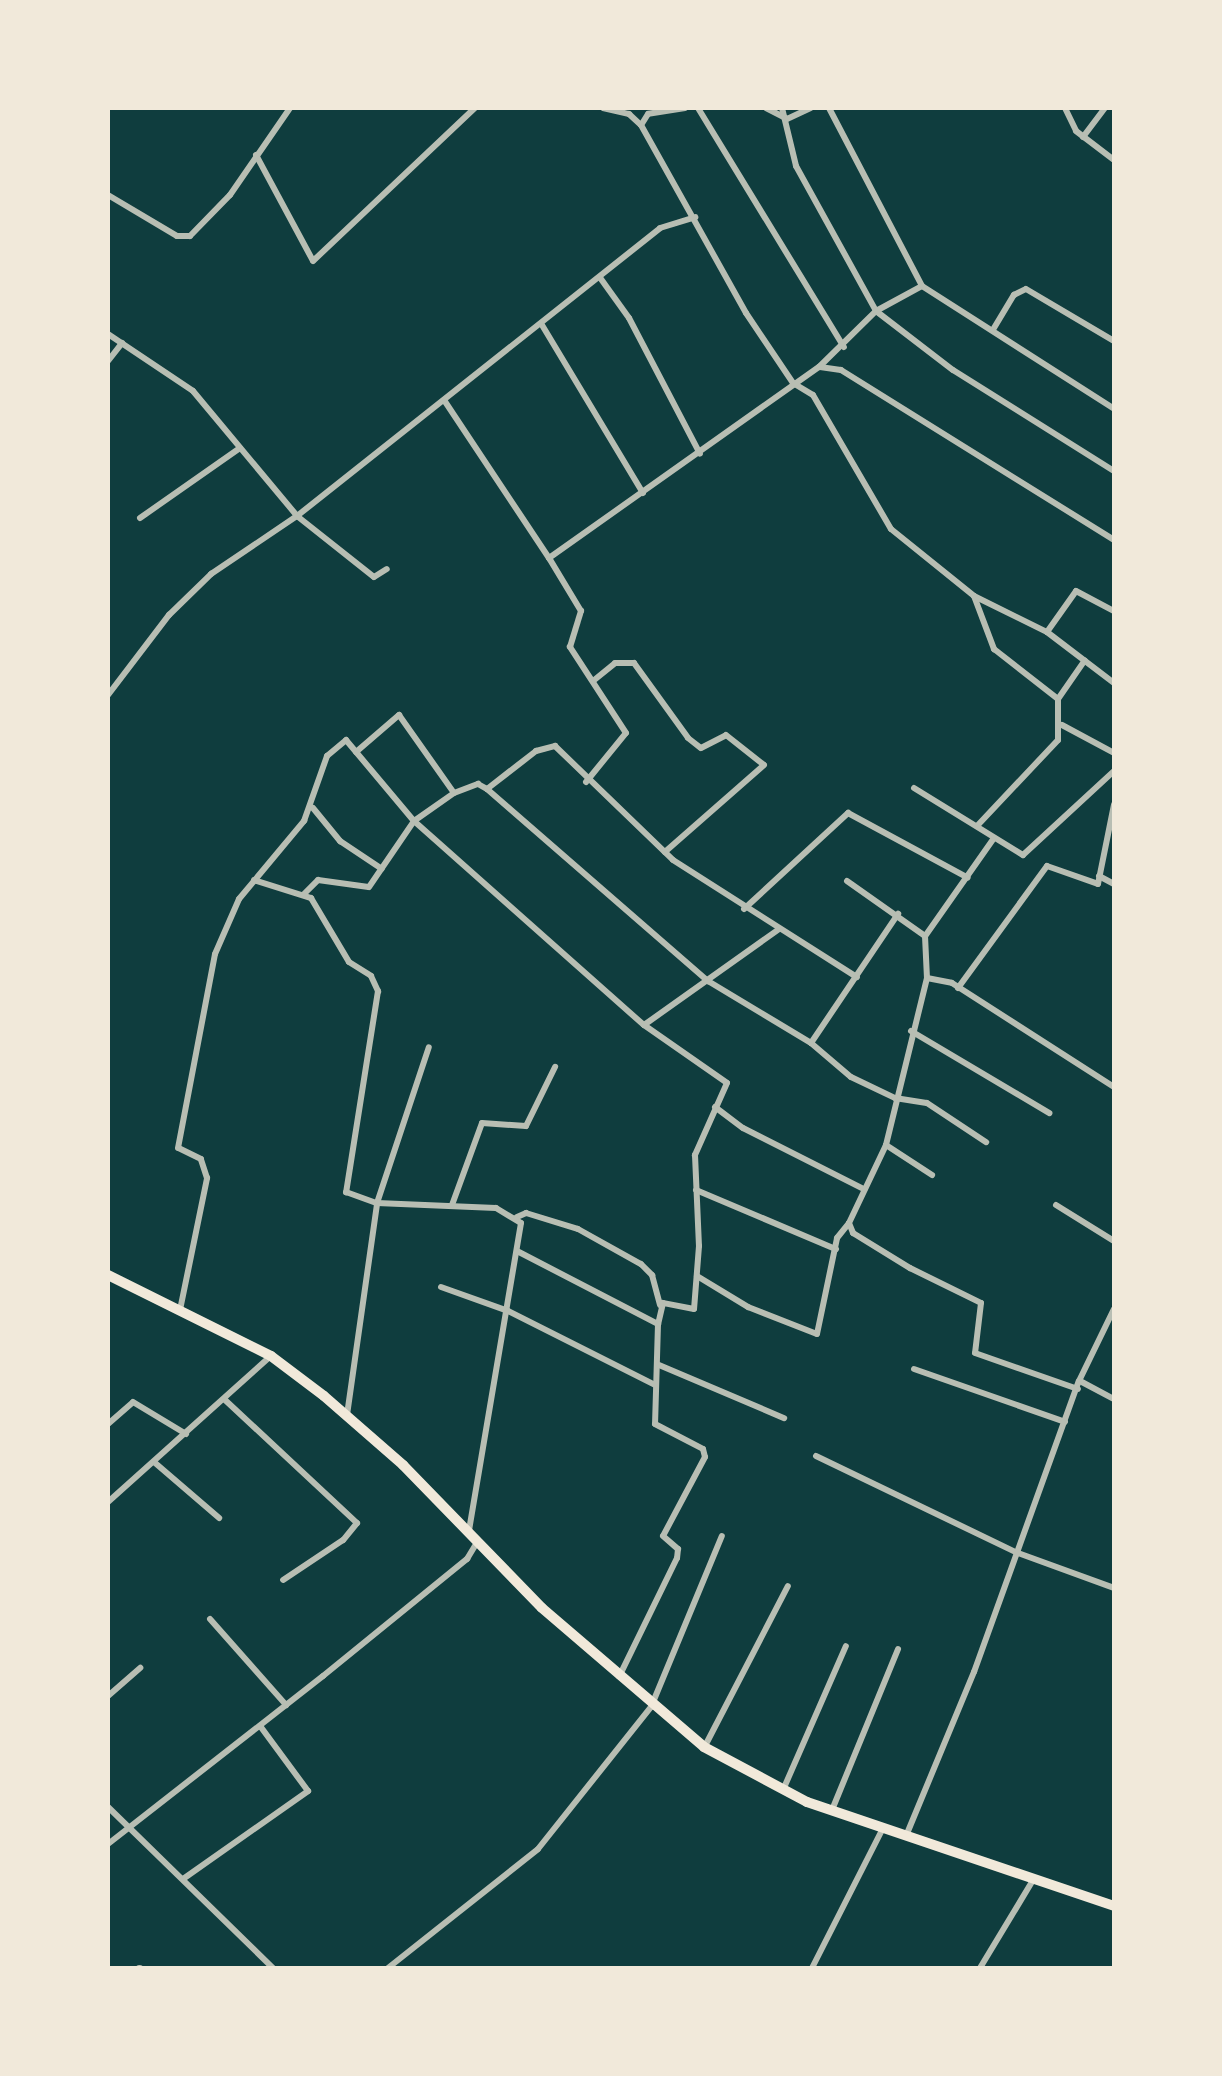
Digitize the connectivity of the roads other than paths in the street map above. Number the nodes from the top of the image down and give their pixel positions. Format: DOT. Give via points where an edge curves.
graph roads {
  1 [pos="290,108"];
  2 [pos="474,108"];
  3 [pos="603,108"];
  4 [pos="685,108"];
  5 [pos="698,108"];
  6 [pos="766,108"];
  7 [pos="782,108"];
  8 [pos="810,108"];
  9 [pos="829,108"];
  10 [pos="1065,108"];
  11 [pos="1105,108"];
  12 [pos="648,111"];
  13 [pos="787,119"];
  14 [pos="640,126"];
  15 [pos="1084,137"];
  16 [pos="256,155"];
  17 [pos="1114,160"];
  18 [pos="108,195"];
  19 [pos="694,217"];
  20 [pos="601,279"];
  21 [pos="922,286"];
  22 [pos="876,312"];
  23 [pos="542,325"];
  24 [pos="994,328"];
  25 [pos="108,334"];
  26 [pos="1114,341"];
  27 [pos="122,344"];
  28 [pos="844,347"];
  29 [pos="108,361"];
  30 [pos="819,367"];
  31 [pos="797,383"];
  32 [pos="444,400"];
  33 [pos="1114,409"];
  34 [pos="240,448"];
  35 [pos="700,454"];
  36 [pos="1114,471"];
  37 [pos="644,493"];
  38 [pos="297,516"];
  39 [pos="140,518"];
  40 [pos="1114,540"];
  41 [pos="549,558"];
  42 [pos="387,570"];
  43 [pos="974,596"];
  44 [pos="1114,610"];
  45 [pos="1046,632"];
  46 [pos="1085,660"];
  47 [pos="592,682"];
  48 [pos="1114,683"];
  49 [pos="108,695"];
  50 [pos="1058,699"];
  51 [pos="1061,725"];
  52 [pos="356,752"];
  53 [pos="1114,752"];
  54 [pos="1114,771"];
  55 [pos="586,782"];
  56 [pos="914,788"];
  57 [pos="488,789"];
  58 [pos="454,793"];
  59 [pos="313,808"];
  60 [pos="1114,809"];
  61 [pos="414,821"];
  62 [pos="977,826"];
  63 [pos="994,838"];
  64 [pos="665,852"];
  65 [pos="382,869"];
  66 [pos="1099,876"];
  67 [pos="968,878"];
  68 [pos="254,880"];
  69 [pos="847,881"];
  70 [pos="1114,884"];
  71 [pos="304,894"];
  72 [pos="744,909"];
  73 [pos="898,914"];
  74 [pos="779,929"];
  75 [pos="925,936"];
  76 [pos="856,977"];
  77 [pos="927,978"];
  78 [pos="708,981"];
  79 [pos="958,988"];
  80 [pos="644,1026"];
  81 [pos="911,1031"];
  82 [pos="811,1044"];
  83 [pos="429,1047"];
  84 [pos="555,1067"];
  85 [pos="1114,1087"];
  86 [pos="895,1098"];
  87 [pos="715,1106"];
  88 [pos="1049,1113"];
  89 [pos="986,1142"];
  90 [pos="886,1145"];
  91 [pos="932,1175"];
  92 [pos="864,1189"];
  93 [pos="694,1190"];
  94 [pos="377,1203"];
  95 [pos="452,1205"];
  96 [pos="1056,1205"];
  97 [pos="517,1217"];
  98 [pos="849,1223"];
  99 [pos="1114,1241"];
  100 [pos="836,1249"];
  101 [pos="517,1250"];
  102 [pos="108,1275"];
  103 [pos="697,1276"];
  104 [pos="441,1287"];
  105 [pos="660,1305"];
  106 [pos="1114,1309"];
  107 [pos="180,1311"];
  108 [pos="508,1311"];
  109 [pos="658,1324"];
  110 [pos="271,1356"];
  111 [pos="659,1364"];
  112 [pos="914,1369"];
  113 [pos="655,1385"];
  114 [pos="1079,1385"];
  115 [pos="224,1399"];
  116 [pos="1114,1399"];
  117 [pos="347,1415"];
  118 [pos="784,1418"];
  119 [pos="1065,1422"];
  120 [pos="108,1424"];
  121 [pos="186,1434"];
  122 [pos="816,1456"];
  123 [pos="154,1462"];
  124 [pos="108,1502"];
  125 [pos="219,1518"];
  126 [pos="722,1536"];
  127 [pos="472,1540"];
  128 [pos="1018,1554"];
  129 [pos="283,1580"];
  130 [pos="788,1586"];
  131 [pos="1114,1588"];
  132 [pos="210,1619"];
  133 [pos="846,1646"];
  134 [pos="898,1649"];
  135 [pos="140,1668"];
  136 [pos="619,1678"];
  137 [pos="108,1696"];
  138 [pos="286,1706"];
  139 [pos="651,1707"];
  140 [pos="260,1726"];
  141 [pos="704,1748"];
  142 [pos="782,1791"];
  143 [pos="108,1807"];
  144 [pos="832,1810"];
  145 [pos="884,1826"];
  146 [pos="130,1827"];
  147 [pos="906,1836"];
  148 [pos="108,1844"];
  149 [pos="1034,1878"];
  150 [pos="183,1879"];
  151 [pos="1114,1906"];
  152 [pos="273,1968"];
  153 [pos="388,1968"];
  154 [pos="812,1968"];
  155 [pos="980,1968"];
  1 -- 16 [label="street"];
  2 -- 16 [label="street" via="313,261"];
  3 -- 14 [label="street" via="630,114"];
  4 -- 12 [label="street"];
  5 -- 28 [label="street"];
  6 -- 13 [label="street"];
  7 -- 13 [label="street"];
  8 -- 13 [label="street"];
  9 -- 21 [label="street"];
  10 -- 15 [label="street"];
  11 -- 15 [label="street"];
  12 -- 14 [label="street"];
  13 -- 22 [label="street" via="783,130 796,166"];
  14 -- 19 [label="street"];
  15 -- 17 [label="street"];
  16 -- 18 [label="street" via="230,195 190,236 178,236"];
  19 -- 20 [label="street" via="660,228"];
  19 -- 31 [label="street" via="746,313"];
  20 -- 23 [label="street"];
  20 -- 35 [label="street" via="629,318"];
  21 -- 22 [label="street"];
  21 -- 24 [label="street"];
  22 -- 28 [label="street"];
  22 -- 36 [label="street"];
  23 -- 32 [label="street"];
  23 -- 37 [label="street"];
  24 -- 26 [label="street" via="1014,295 1026,289"];
  24 -- 33 [label="street"];
  25 -- 27 [label="street"];
  27 -- 29 [label="street"];
  27 -- 34 [label="street" via="194,391"];
  28 -- 30 [label="street"];
  30 -- 31 [label="street"];
  30 -- 40 [label="street" via="841,370"];
  31 -- 35 [label="street"];
  31 -- 43 [label="street" via="812,394 891,529"];
  32 -- 38 [label="street"];
  32 -- 41 [label="street"];
  34 -- 38 [label="street"];
  34 -- 39 [label="street"];
  35 -- 37 [label="street"];
  37 -- 41 [label="street"];
  38 -- 42 [label="street" via="374,577"];
  38 -- 49 [label="street" via="211,574 156,630"];
  41 -- 47 [label="street" via="582,611 570,647"];
  43 -- 45 [label="street"];
  43 -- 50 [label="street" via="994,649"];
  44 -- 45 [label="street" via="1076,591"];
  45 -- 46 [label="street"];
  46 -- 48 [label="street"];
  46 -- 50 [label="street"];
  47 -- 55 [label="street" via="626,733"];
  47 -- 64 [label="street" via="615,662 634,662 688,738 701,748 726,734 764,765"];
  50 -- 51 [label="street"];
  51 -- 53 [label="street"];
  51 -- 62 [label="street" via="1058,740"];
  52 -- 58 [label="street" via="399,715"];
  52 -- 59 [label="street" via="346,740 334,746"];
  52 -- 61 [label="street"];
  54 -- 63 [label="street" via="1030,852 1018,854"];
  55 -- 57 [label="street" via="555,746 536,751"];
  55 -- 64 [label="street"];
  56 -- 62 [label="street"];
  57 -- 58 [label="street" via="478,784"];
  57 -- 78 [label="street"];
  58 -- 61 [label="street"];
  59 -- 65 [label="street" via="340,841"];
  59 -- 68 [label="street"];
  60 -- 66 [label="street"];
  61 -- 65 [label="street"];
  61 -- 80 [label="street"];
  62 -- 63 [label="street"];
  63 -- 67 [label="street"];
  64 -- 72 [label="street"];
  65 -- 71 [label="street" via="369,887 318,880"];
  66 -- 70 [label="street"];
  66 -- 79 [label="street" via="1098,884 1088,885 1046,866"];
  67 -- 72 [label="street" via="848,813"];
  67 -- 75 [label="street"];
  68 -- 71 [label="street"];
  68 -- 107 [label="street" via="215,954 178,1148 201,1160 207,1178"];
  69 -- 73 [label="street"];
  71 -- 94 [label="street" via="349,962 371,976 378,991 344,1188"];
  72 -- 74 [label="street"];
  73 -- 75 [label="street"];
  73 -- 76 [label="street"];
  74 -- 76 [label="street"];
  74 -- 78 [label="street"];
  75 -- 77 [label="street"];
  76 -- 82 [label="street"];
  77 -- 79 [label="street"];
  77 -- 81 [label="street"];
  78 -- 80 [label="street"];
  78 -- 82 [label="street"];
  79 -- 85 [label="street"];
  80 -- 87 [label="street" via="720,1072 728,1082"];
  81 -- 86 [label="street"];
  81 -- 88 [label="street"];
  82 -- 86 [label="street" via="851,1077"];
  83 -- 94 [label="street"];
  84 -- 95 [label="street" via="526,1126 482,1123"];
  86 -- 89 [label="street" via="927,1103"];
  86 -- 90 [label="street"];
  87 -- 92 [label="street" via="743,1128"];
  87 -- 93 [label="street" via="699,1134"];
  90 -- 91 [label="street"];
  90 -- 92 [label="street"];
  92 -- 98 [label="street"];
  93 -- 100 [label="street"];
  93 -- 103 [label="street"];
  94 -- 95 [label="street"];
  94 -- 117 [label="street"];
  95 -- 97 [label="street" via="496,1208"];
  96 -- 99 [label="street"];
  97 -- 101 [label="street"];
  97 -- 105 [label="street" via="578,1230 642,1264"];
  98 -- 100 [label="street"];
  98 -- 114 [label="street" via="867,1242 980,1302 975,1353"];
  100 -- 103 [label="street" via="817,1334 748,1307"];
  101 -- 108 [label="street"];
  101 -- 109 [label="street"];
  102 -- 107 [label="highway"];
  103 -- 105 [label="street" via="691,1313"];
  104 -- 108 [label="street"];
  105 -- 109 [label="street"];
  106 -- 114 [label="street"];
  107 -- 110 [label="highway"];
  108 -- 113 [label="street"];
  108 -- 127 [label="street"];
  109 -- 111 [label="street"];
  110 -- 115 [label="street"];
  110 -- 117 [label="highway"];
  111 -- 113 [label="street"];
  111 -- 118 [label="street"];
  112 -- 119 [label="street"];
  113 -- 136 [label="street" via="657,1429 703,1449 705,1458 663,1536 678,1549 677,1558"];
  114 -- 116 [label="street"];
  114 -- 119 [label="street"];
  115 -- 121 [label="street"];
  115 -- 129 [label="street" via="356,1523 343,1540"];
  117 -- 127 [label="highway"];
  119 -- 128 [label="street"];
  120 -- 121 [label="street" via="133,1402"];
  121 -- 123 [label="street"];
  122 -- 128 [label="street"];
  123 -- 124 [label="street"];
  123 -- 125 [label="street"];
  126 -- 139 [label="street"];
  127 -- 136 [label="highway"];
  127 -- 138 [label="street" via="467,1558"];
  128 -- 131 [label="street"];
  128 -- 147 [label="street"];
  130 -- 141 [label="street"];
  132 -- 138 [label="street"];
  133 -- 142 [label="street"];
  134 -- 144 [label="street"];
  135 -- 137 [label="street"];
  136 -- 139 [label="highway"];
  138 -- 140 [label="street"];
  139 -- 141 [label="highway"];
  139 -- 153 [label="street" via="538,1850"];
  140 -- 146 [label="street"];
  140 -- 150 [label="street" via="308,1792"];
  141 -- 142 [label="highway"];
  142 -- 144 [label="highway"];
  143 -- 146 [label="street"];
  144 -- 145 [label="highway"];
  145 -- 147 [label="highway"];
  145 -- 154 [label="street"];
  146 -- 148 [label="street"];
  146 -- 150 [label="street"];
  147 -- 149 [label="highway"];
  149 -- 151 [label="highway"];
  149 -- 155 [label="street"];
  150 -- 152 [label="street"];
}
